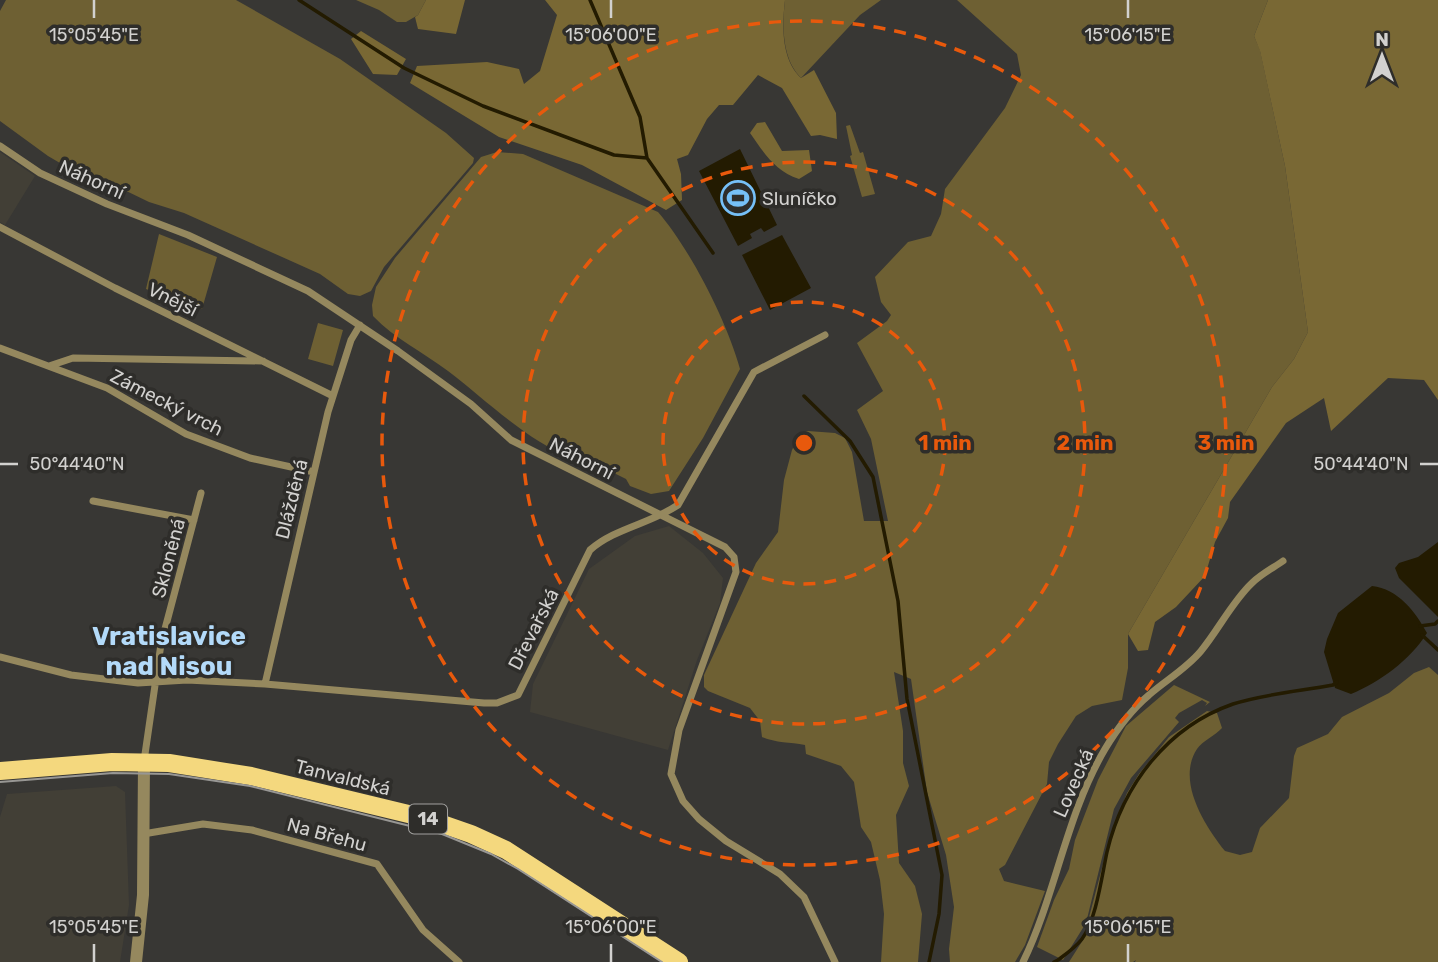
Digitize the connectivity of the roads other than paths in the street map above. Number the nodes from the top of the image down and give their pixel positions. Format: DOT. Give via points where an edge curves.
graph roads {
  1 [pos="0,146"];
  2 [pos="0,227"];
  3 [pos="360,325"];
  4 [pos="825,335"];
  5 [pos="0,348"];
  6 [pos="267,361"];
  7 [pos="49,366"];
  8 [pos="333,396"];
  9 [pos="314,472"];
  10 [pos="201,494"];
  11 [pos="93,501"];
  12 [pos="662,515"];
  13 [pos="194,520"];
  14 [pos="1283,561"];
  15 [pos="0,657"];
  16 [pos="154,682"];
  17 [pos="265,684"];
  18 [pos="144,762"];
  19 [pos="0,771"];
  20 [pos="142,834"];
  21 [pos="136,962"];
  22 [pos="459,962"];
  23 [pos="679,962"];
  24 [pos="835,962"];
  25 [pos="1023,962"];
  1 -- 3 [label="street, Náhorní" via="85,194 308,291"];
  2 -- 6 [label="street, Vnější"];
  3 -- 8 [label="street, Dlážděná"];
  3 -- 12 [label="street, Náhorní" via="471,404 511,440"];
  4 -- 12 [label="street, Dřevařská" via="754,372 678,505"];
  5 -- 7 [label="street, Zámecký vrch"];
  6 -- 7 [label="street, Zámecký vrch" via="73,358"];
  6 -- 8 [label="street, Vnější"];
  7 -- 9 [label="street, Zámecký vrch" via="107,388 186,434 250,458"];
  8 -- 9 [label="street, Dlážděná"];
  9 -- 17 [label="street, Dlážděná"];
  10 -- 13 [label="street, Skloněná"];
  11 -- 13 [label="street"];
  12 -- 17 [label="street, Dřevařská" via="604,538 590,550 518,695 505,701"];
  12 -- 24 [label="street, Náhorní" via="725,547 734,557 736,572 679,730 671,774 682,801 699,819 780,874 804,897"];
  13 -- 16 [label="street, Skloněná"];
  14 -- 25 [label="street, Lovecká" via="1254,582 1191,663 1148,696 1104,750 1071,823"];
  15 -- 16 [label="street" via="71,675"];
  16 -- 17 [label="street, Dřevařská"];
  16 -- 18 [label="street"];
  18 -- 19 [label="main road, Tanvaldská / 14"];
  18 -- 20 [label="street"];
  18 -- 23 [label="main road, Tanvaldská / 14" via="251,776 455,828 534,867"];
  20 -- 21 [label="street" via="143,895"];
  20 -- 22 [label="street, Na Břehu" via="203,824 252,830 377,864 423,930"];
}
